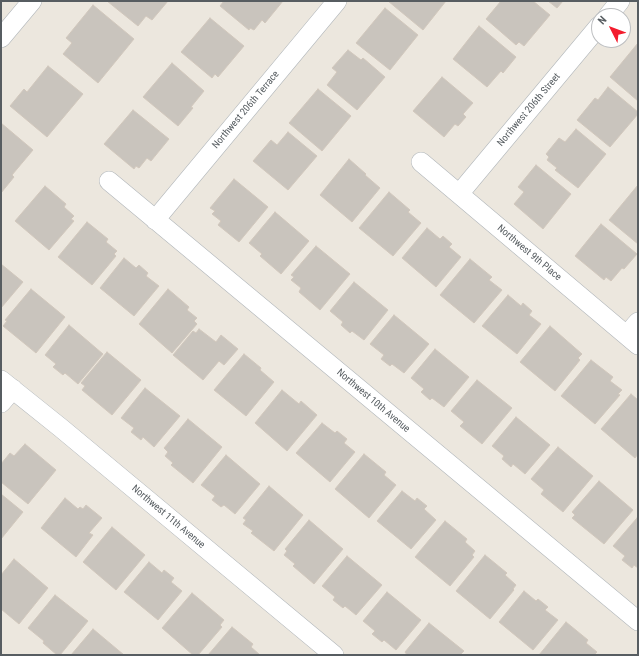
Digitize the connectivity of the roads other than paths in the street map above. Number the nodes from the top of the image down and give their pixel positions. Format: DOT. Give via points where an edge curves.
graph roads {
  1 [pos="32,1"];
  2 [pos="336,1"];
  3 [pos="591,36"];
  4 [pos="1,38"];
  5 [pos="421,162"];
  6 [pos="109,181"];
  7 [pos="459,194"];
  8 [pos="155,220"];
  9 [pos="634,334"];
  10 [pos="5,391"];
  11 [pos="638,621"];
  12 [pos="334,655"];
  1 -- 4 [label="street"];
  2 -- 8 [label="street, Northwest 206th Terrace"];
  3 -- 7 [label="street, Northwest 206th Street"];
  5 -- 7 [label="street, Northwest 9th Place"];
  6 -- 8 [label="street, Northwest 10th Avenue"];
  7 -- 9 [label="street, Northwest 9th Place"];
  8 -- 11 [label="street, Northwest 10th Avenue"];
  10 -- 12 [label="street, Northwest 11th Avenue" via="61,428"];
}
